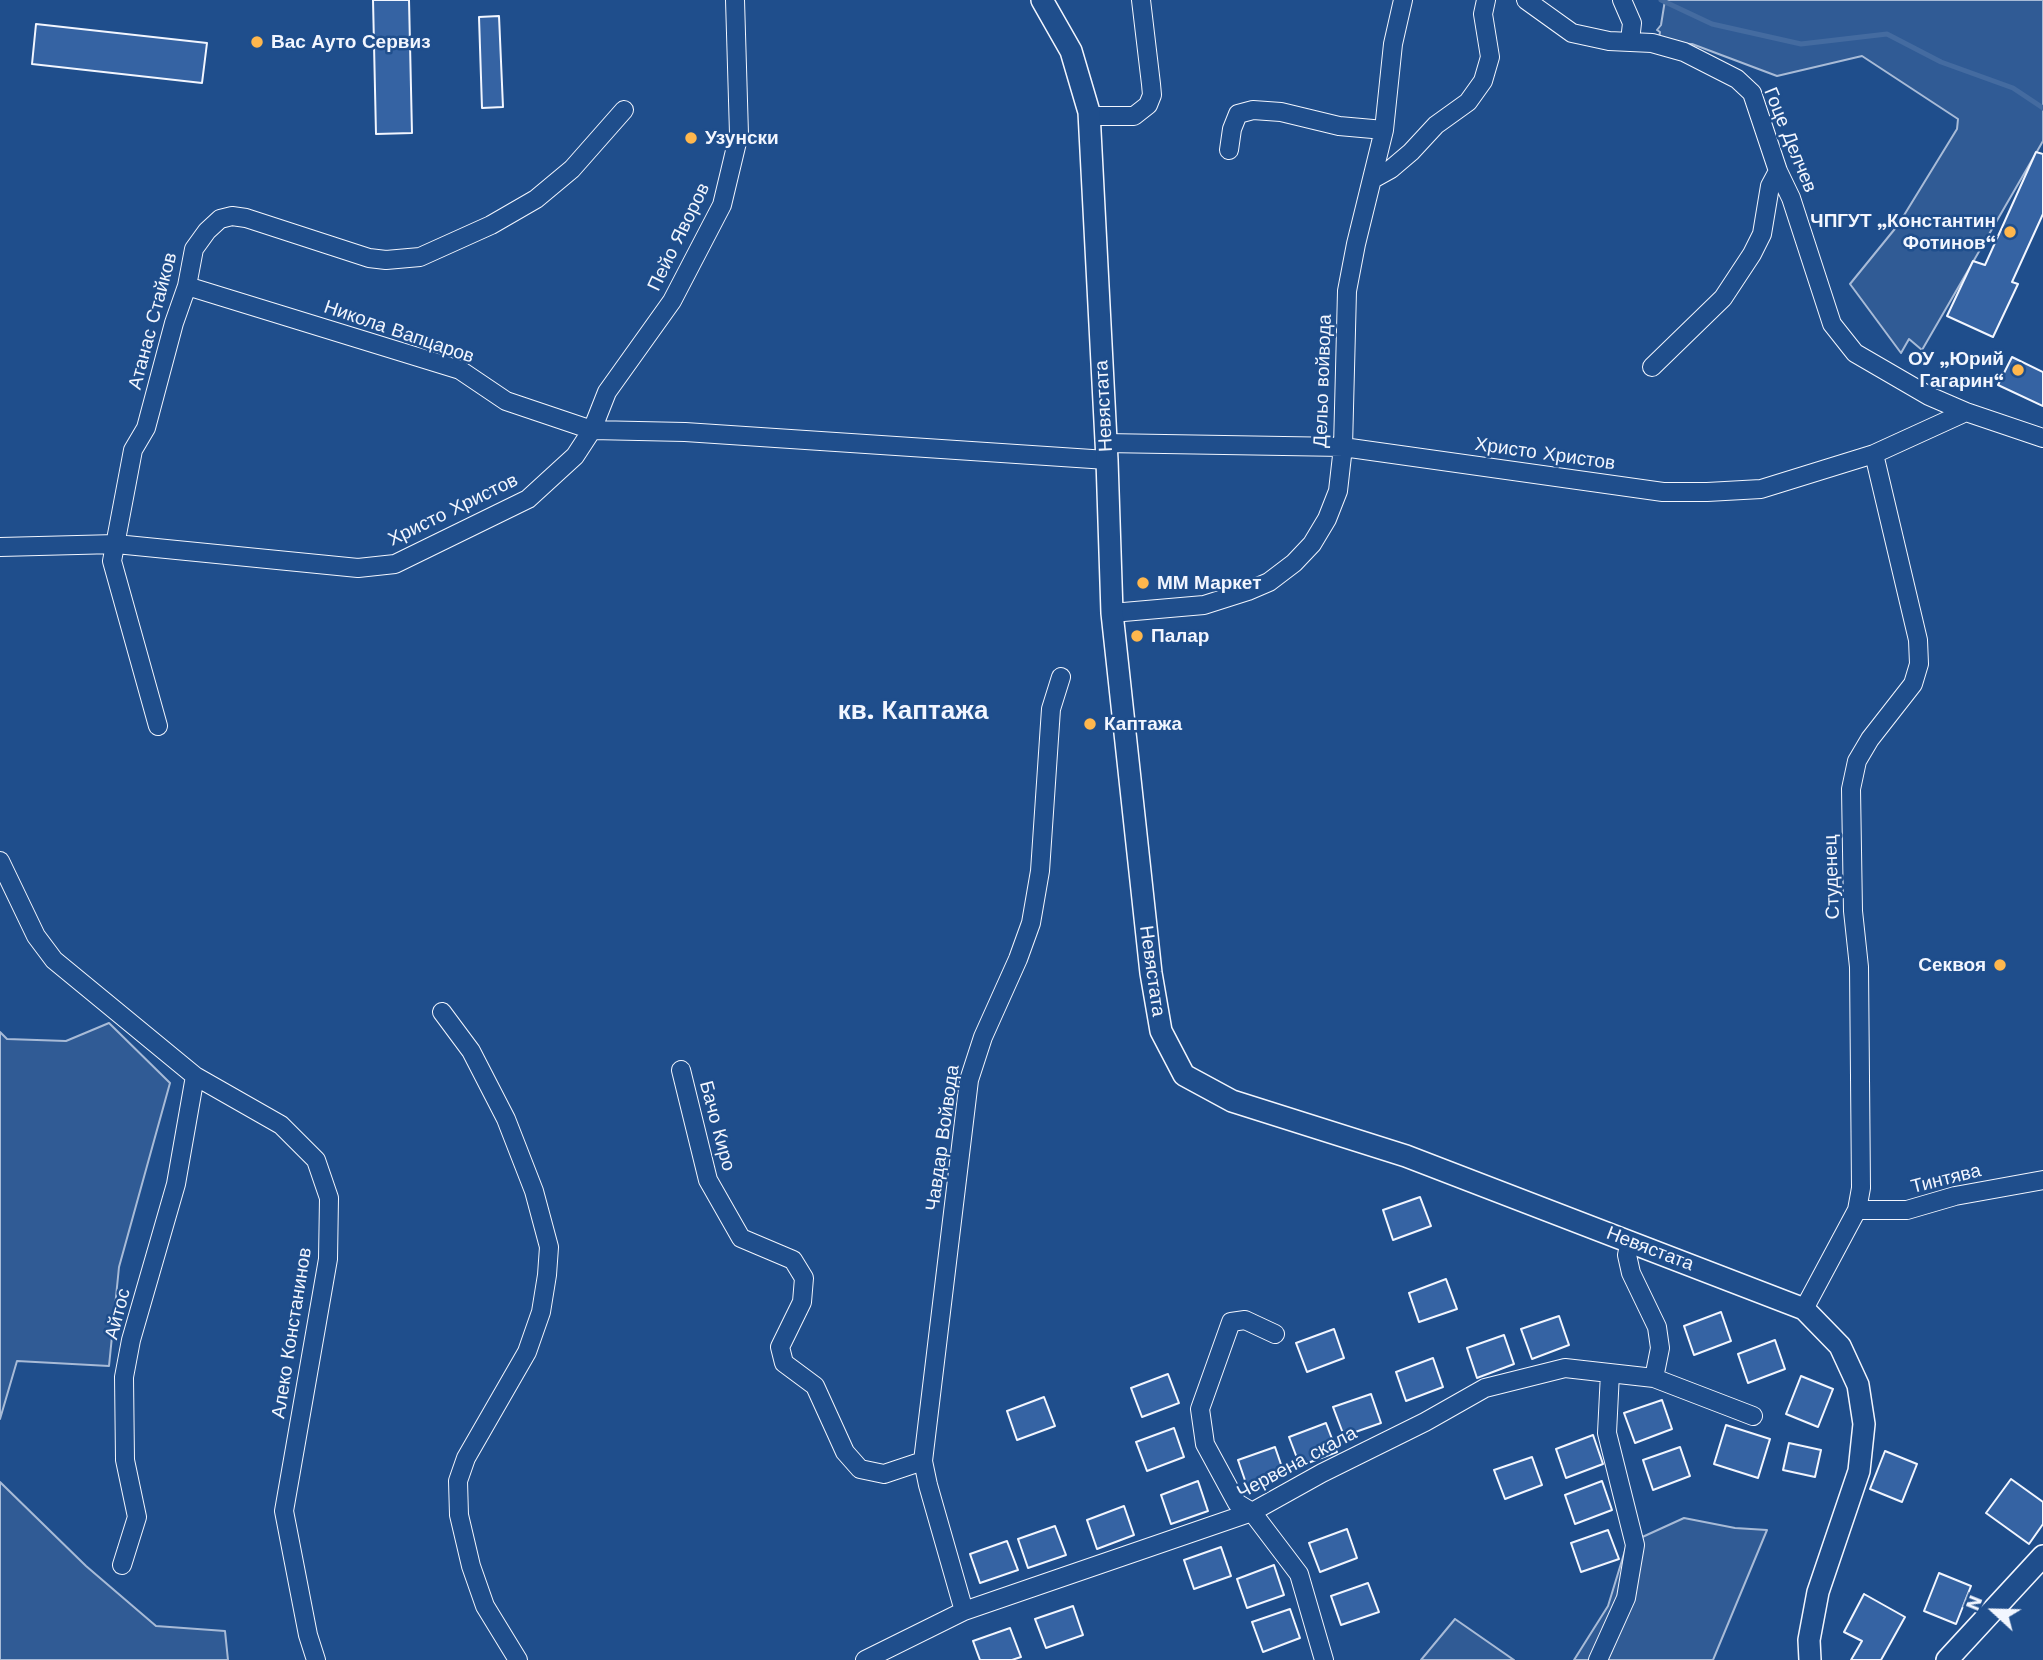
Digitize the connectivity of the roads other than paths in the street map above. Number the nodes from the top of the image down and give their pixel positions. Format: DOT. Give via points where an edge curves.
graph roads {
  1 [pos="735,0"];
  2 [pos="1042,0"];
  3 [pos="1141,0"];
  4 [pos="1403,0"];
  5 [pos="1486,0"];
  6 [pos="1526,0"];
  7 [pos="1622,0"];
  8 [pos="1630,41"];
  9 [pos="624,110"];
  10 [pos="1089,116"];
  11 [pos="1384,130"];
  12 [pos="1229,150"];
  13 [pos="1778,171"];
  14 [pos="1373,178"];
  15 [pos="187,286"];
  16 [pos="1652,367"];
  17 [pos="1966,412"];
  18 [pos="592,430"];
  19 [pos="2043,438"];
  20 [pos="1343,447"];
  21 [pos="1106,452"];
  22 [pos="1874,453"];
  23 [pos="116,544"];
  24 [pos="0,547"];
  25 [pos="1112,613"];
  26 [pos="1061,677"];
  27 [pos="158,726"];
  28 [pos="0,861"];
  29 [pos="442,1013"];
  30 [pos="681,1070"];
  31 [pos="195,1076"];
  32 [pos="2043,1180"];
  33 [pos="1857,1210"];
  34 [pos="1630,1241"];
  35 [pos="1804,1309"];
  36 [pos="1275,1334"];
  37 [pos="1610,1373"];
  38 [pos="1654,1378"];
  39 [pos="1752,1416"];
  40 [pos="923,1461"];
  41 [pos="1252,1512"];
  42 [pos="2043,1556"];
  43 [pos="121,1565"];
  44 [pos="964,1611"];
  45 [pos="316,1660"];
  46 [pos="518,1660"];
  47 [pos="864,1660"];
  48 [pos="1324,1660"];
  49 [pos="1598,1660"];
  50 [pos="1810,1660"];
  51 [pos="1947,1660"];
  1 -- 18 [label="street, Пейо Яворов" via="739,134 722,205 672,302 607,392"];
  2 -- 10 [label="street, Невястата" via="1071,51"];
  3 -- 10 [label="street" via="1152,95 1148,105 1134,116"];
  4 -- 11 [label="street, Дельо войвода" via="1393,44"];
  5 -- 14 [label="street" via="1483,14 1490,57 1483,81 1468,102 1436,125 1391,169"];
  6 -- 8 [label="street, Гоце Делчев" via="1572,33"];
  7 -- 8 [label="street" via="1632,23"];
  8 -- 13 [label="street, Гоце Делчев" via="1684,52 1737,79 1752,93"];
  9 -- 15 [label="street, Атанас Стайков" via="572,169 536,199 453,244 420,257 369,258 232,216 207,230 194,249"];
  10 -- 21 [label="street, Невястата"];
  11 -- 12 [label="street" via="1253,110 1238,114"];
  11 -- 14 [label="street, Дельо войвода"];
  13 -- 16 [label="street" via="1770,186 1762,234 1752,254 1723,298"];
  13 -- 17 [label="street, Гоце Делчев" via="1832,324 1855,353"];
  14 -- 20 [label="street, Дельо войвода" via="1347,291"];
  15 -- 18 [label="street, Никола Вапцаров" via="460,370 506,401"];
  15 -- 23 [label="street, Атанас Стайков" via="146,428 134,450"];
  17 -- 19 [label="street, Гоце Делчев"];
  17 -- 22 [label="street, Христо Христов"];
  18 -- 21 [label="street, Христо Христов"];
  18 -- 23 [label="street, Христо Христов" via="575,456 528,499 396,564 358,568"];
  20 -- 21 [label="street, Христо Христов"];
  20 -- 22 [label="street, Христо Христов" via="1663,492 1761,489"];
  20 -- 25 [label="street, Дельо войвода" via="1338,491 1327,519 1312,544 1277,576 1204,605"];
  21 -- 25 [label="street, Невястата"];
  22 -- 33 [label="street, Студенец" via="1918,639 1919,664 1913,684 1857,761 1851,789 1859,967 1861,1188"];
  23 -- 24 [label="street, Христо Христов"];
  23 -- 27 [label="street, Атанас Стайков" via="114,573"];
  25 -- 34 [label="street, Невястата" via="1151,973 1161,1031 1184,1075 1232,1101 1406,1156"];
  26 -- 40 [label="street, Чавдар Войвода" via="1051,709 1040,871 1031,923 969,1080"];
  28 -- 31 [label="street, Алеко Констанинов" via="36,936 54,960"];
  29 -- 46 [label="street" via="471,1051 506,1119 534,1191 549,1247 541,1312 527,1352 458,1480 459,1515 471,1566 485,1606"];
  30 -- 40 [label="street, Бачо Киро" via="708,1180 741,1238 793,1260 804,1278 802,1302 780,1347 784,1363 815,1386 845,1452 860,1469 884,1474"];
  31 -- 43 [label="street, Айтос" via="176,1184 124,1377 125,1460 136,1517"];
  31 -- 45 [label="street, Алеко Констанинов" via="281,1125 316,1160 329,1198 328,1259 285,1511"];
  32 -- 33 [label="street, Тинтява" via="1908,1210"];
  33 -- 35 [label="street, Студенец"];
  34 -- 35 [label="street, Невястата"];
  34 -- 38 [label="street" via="1631,1272 1657,1327 1660,1348"];
  35 -- 50 [label="street, Невястата" via="1840,1346 1858,1385 1864,1424 1859,1471 1818,1592"];
  36 -- 41 [label="street" via="1245,1320 1231,1322 1200,1409 1205,1444 1237,1503"];
  37 -- 38 [label="street, Червена скала"];
  37 -- 41 [label="street, Червена скала" via="1565,1368 1485,1388"];
  37 -- 49 [label="street" via="1607,1433 1635,1545 1626,1598"];
  38 -- 39 [label="street, Червена скала"];
  40 -- 44 [label="street, Чавдар Войвода"];
  41 -- 44 [label="street, Червена скала"];
  41 -- 48 [label="street" via="1298,1574"];
  42 -- 51 [label="street"];
  44 -- 47 [label="street, Червена скала"];
}
